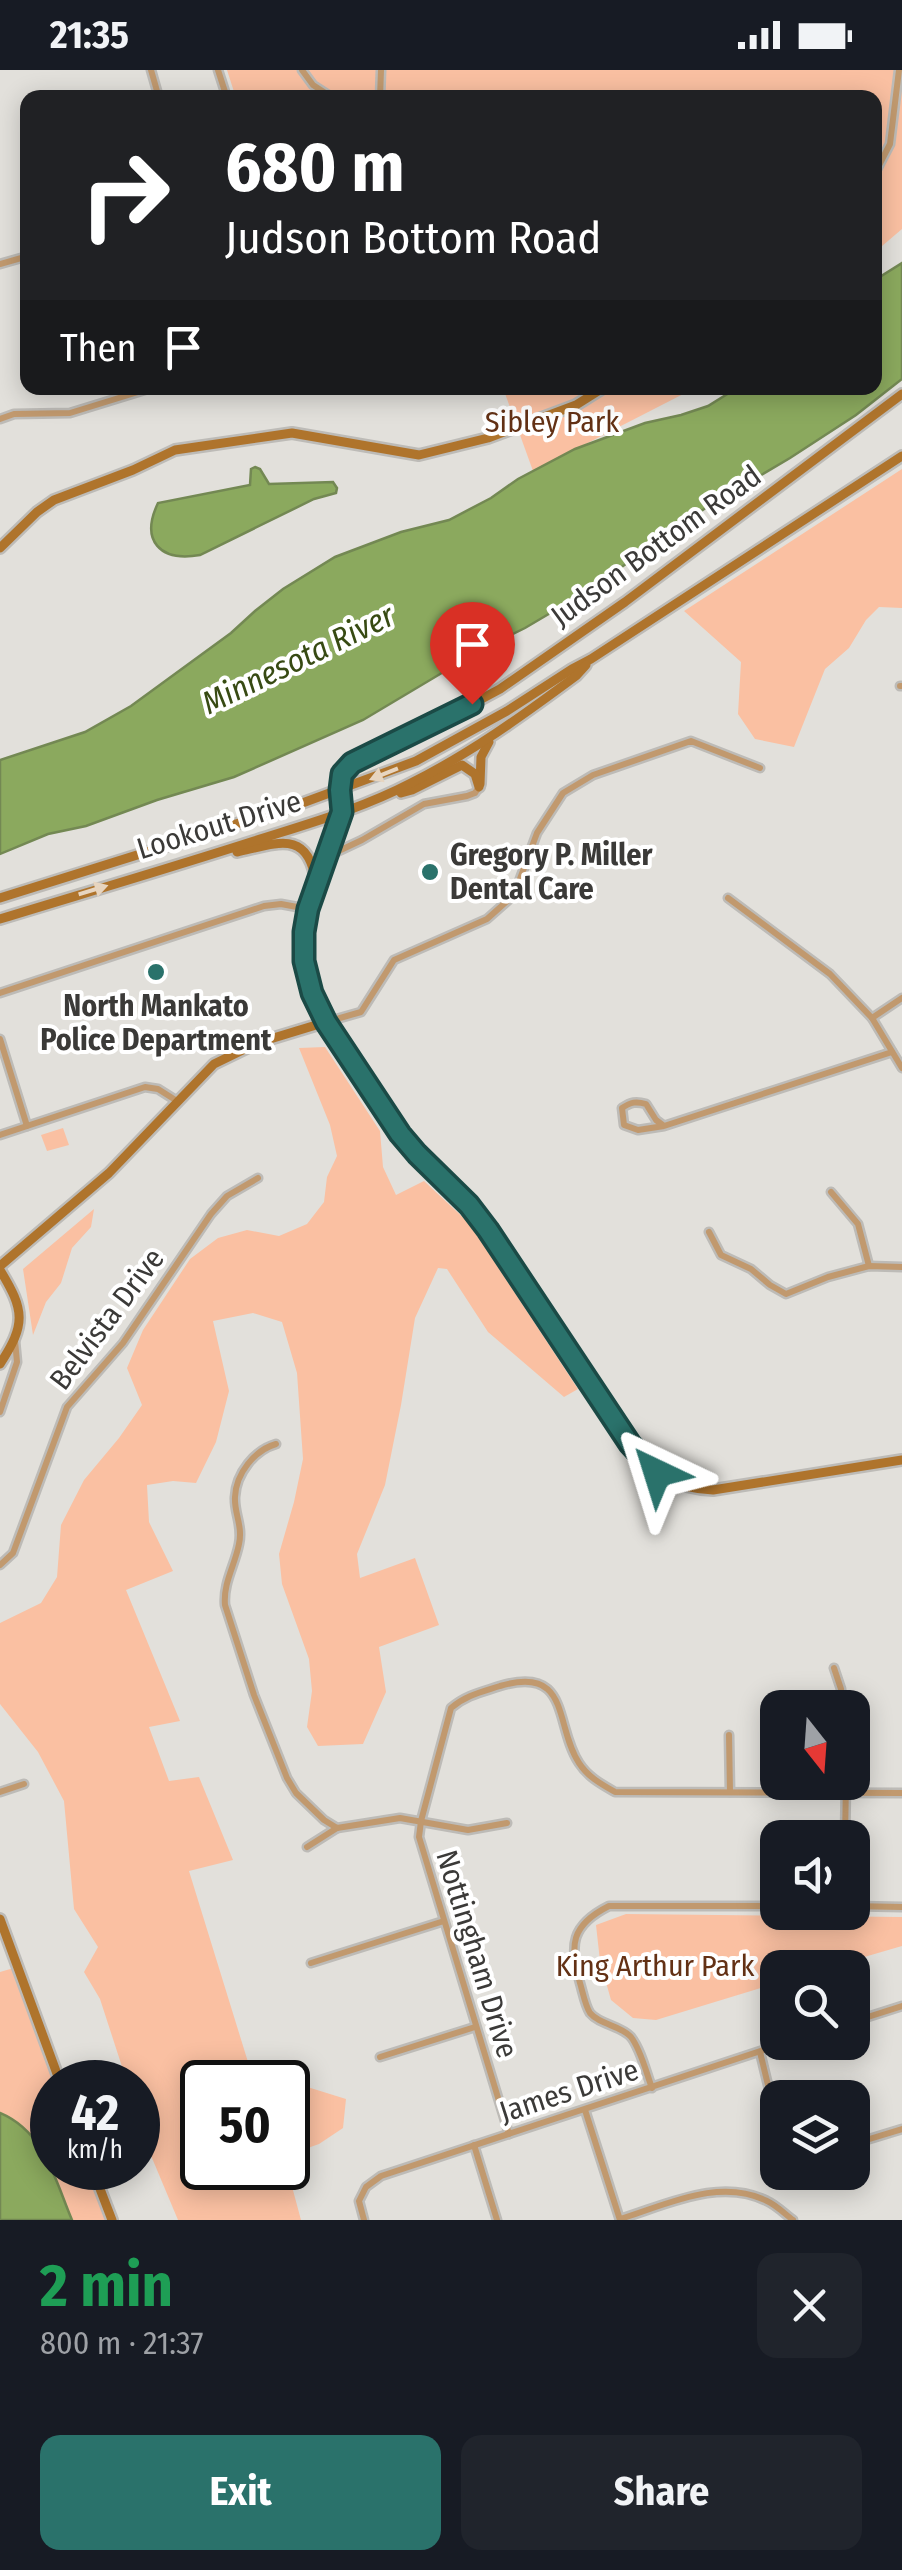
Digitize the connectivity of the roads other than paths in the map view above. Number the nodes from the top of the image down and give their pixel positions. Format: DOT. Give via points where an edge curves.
graph roads {
  1 [pos="302,70"];
  2 [pos="899,70"];
  3 [pos="322,90"];
  4 [pos="882,159"];
  5 [pos="902,394"];
  6 [pos="128,395"];
  7 [pos="592,395"];
  8 [pos="0,419"];
  9 [pos="902,456"];
  10 [pos="1,546"];
  11 [pos="591,659"];
  12 [pos="491,738"];
  13 [pos="760,768"];
  14 [pos="479,786"];
  15 [pos="340,790"];
  16 [pos="379,798"];
  17 [pos="342,812"];
  18 [pos="327,856"];
  19 [pos="186,863"];
  20 [pos="316,886"];
  21 [pos="0,898"];
  22 [pos="728,898"];
  23 [pos="308,909"];
  24 [pos="0,918"];
  25 [pos="0,993"];
  26 [pos="902,998"];
  27 [pos="872,1018"];
  28 [pos="326,1022"];
  29 [pos="0,1039"];
  30 [pos="892,1052"];
  31 [pos="902,1068"];
  32 [pos="177,1100"];
  33 [pos="27,1126"];
  34 [pos="664,1126"];
  35 [pos="0,1135"];
  36 [pos="258,1178"];
  37 [pos="831,1192"];
  38 [pos="710,1232"];
  39 [pos="869,1266"];
  40 [pos="0,1268"];
  41 [pos="902,1268"];
  42 [pos="15,1340"];
  43 [pos="0,1364"];
  44 [pos="0,1412"];
  45 [pos="276,1444"];
  46 [pos="902,1460"];
  47 [pos="0,1566"];
  48 [pos="834,1668"];
  49 [pos="841,1690"];
  50 [pos="729,1735"];
  51 [pos="24,1784"];
  52 [pos="0,1792"];
  53 [pos="730,1792"];
  54 [pos="760,1792"];
  55 [pos="870,1793"];
  56 [pos="902,1794"];
  57 [pos="421,1821"];
  58 [pos="507,1823"];
  59 [pos="336,1828"];
  60 [pos="307,1848"];
  61 [pos="760,1906"];
  62 [pos="870,1906"];
  63 [pos="902,1907"];
  64 [pos="0,1919"];
  65 [pos="444,1921"];
  66 [pos="312,1963"];
  67 [pos="902,2006"];
  68 [pos="870,2016"];
  69 [pos="475,2027"];
  70 [pos="760,2052"];
  71 [pos="380,2057"];
  72 [pos="52,2060"];
  73 [pos="652,2088"];
  74 [pos="585,2110"];
  75 [pos="902,2129"];
  76 [pos="509,2134"];
  77 [pos="870,2139"];
  78 [pos="474,2145"];
  79 [pos="100,2190"];
  80 [pos="112,2220"];
  81 [pos="364,2220"];
  82 [pos="497,2220"];
  83 [pos="620,2220"];
  84 [pos="793,2220"];
  1 -- 3 [label="street"];
  2 -- 4 [label="street"];
  5 -- 15 [label="main road, Judson Bottom Road" via="500,689 352,763"];
  6 -- 8 [label="street" via="70,413"];
  7 -- 10 [label="main road" via="488,438 419,454 292,433 175,450 54,500"];
  9 -- 11 [label="main road, Lookout Drive"];
  11 -- 12 [label="main road, Lookout Drive"];
  11 -- 15 [label="main road, Lookout Drive, one-way" via="429,754"];
  12 -- 14 [label="main road"];
  12 -- 16 [label="main road, Lookout Drive"];
  13 -- 28 [label="street" via="692,741 593,775 554,806 514,895 486,919 394,960 361,1012"];
  14 -- 16 [label="main road" via="462,765"];
  14 -- 18 [label="street" via="468,796 424,804"];
  15 -- 17 [label="main road"];
  15 -- 21 [label="main road, Lookout Drive"];
  16 -- 17 [label="main road, Lookout Drive"];
  17 -- 18 [label="main road"];
  17 -- 19 [label="main road, Lookout Drive"];
  18 -- 20 [label="main road"];
  19 -- 20 [label="main road" via="289,844 308,853"];
  24 -- 19 [label="main road, Lookout Drive, one-way"];
  20 -- 23 [label="main road"];
  22 -- 27 [label="street" via="830,974"];
  23 -- 25 [label="street" via="264,906"];
  23 -- 28 [label="main road" via="304,961"];
  26 -- 27 [label="street"];
  27 -- 30 [label="street"];
  28 -- 32 [label="main road" via="236,1052"];
  28 -- 46 [label="main road" via="400,1134 488,1230 630,1444 657,1473 713,1490"];
  29 -- 33 [label="street"];
  30 -- 31 [label="street"];
  30 -- 34 [label="street"];
  32 -- 33 [label="street" via="146,1088"];
  32 -- 40 [label="main road" via="109,1173"];
  33 -- 35 [label="street"];
  34 -- 34 [label="street" via="631,1129 622,1108 646,1104"];
  36 -- 47 [label="street, Belvista Drive" via="211,1214 123,1344 67,1406 13,1553"];
  37 -- 39 [label="street" via="858,1224"];
  38 -- 39 [label="street" via="721,1256 786,1294"];
  39 -- 41 [label="street"];
  40 -- 42 [label="main road" via="20,1317"];
  42 -- 43 [label="main road"];
  42 -- 44 [label="street, Belvista Drive" via="17,1362"];
  45 -- 59 [label="street" via="249,1461 238,1485 241,1537 225,1605 287,1778"];
  48 -- 49 [label="street"];
  50 -- 53 [label="street"];
  51 -- 52 [label="street"];
  53 -- 54 [label="street, Nottingham Drive"];
  53 -- 57 [label="street, Nottingham Drive" via="615,1792 578,1762 545,1686 521,1680 464,1697 452,1708"];
  55 -- 56 [label="street, Nottingham Drive"];
  57 -- 58 [label="street" via="468,1830"];
  57 -- 59 [label="street"];
  57 -- 65 [label="street, Nottingham Drive" via="419,1838"];
  59 -- 60 [label="street"];
  61 -- 73 [label="street" via="609,1906 582,1924 573,1959 588,2010 633,2040"];
  62 -- 63 [label="street"];
  64 -- 72 [label="main road"];
  65 -- 66 [label="street"];
  65 -- 69 [label="street, Nottingham Drive"];
  67 -- 68 [label="street"];
  69 -- 71 [label="street"];
  69 -- 76 [label="street, Nottingham Drive"];
  70 -- 73 [label="street, James Drive"];
  73 -- 74 [label="street, James Drive"];
  74 -- 76 [label="street, James Drive"];
  74 -- 83 [label="street"];
  75 -- 77 [label="street"];
  76 -- 78 [label="street, James Drive"];
  78 -- 81 [label="street, James Drive" via="381,2176 358,2201"];
  78 -- 82 [label="street"];
  79 -- 80 [label="main road"];
  83 -- 84 [label="street" via="724,2190 766,2200"];
}
